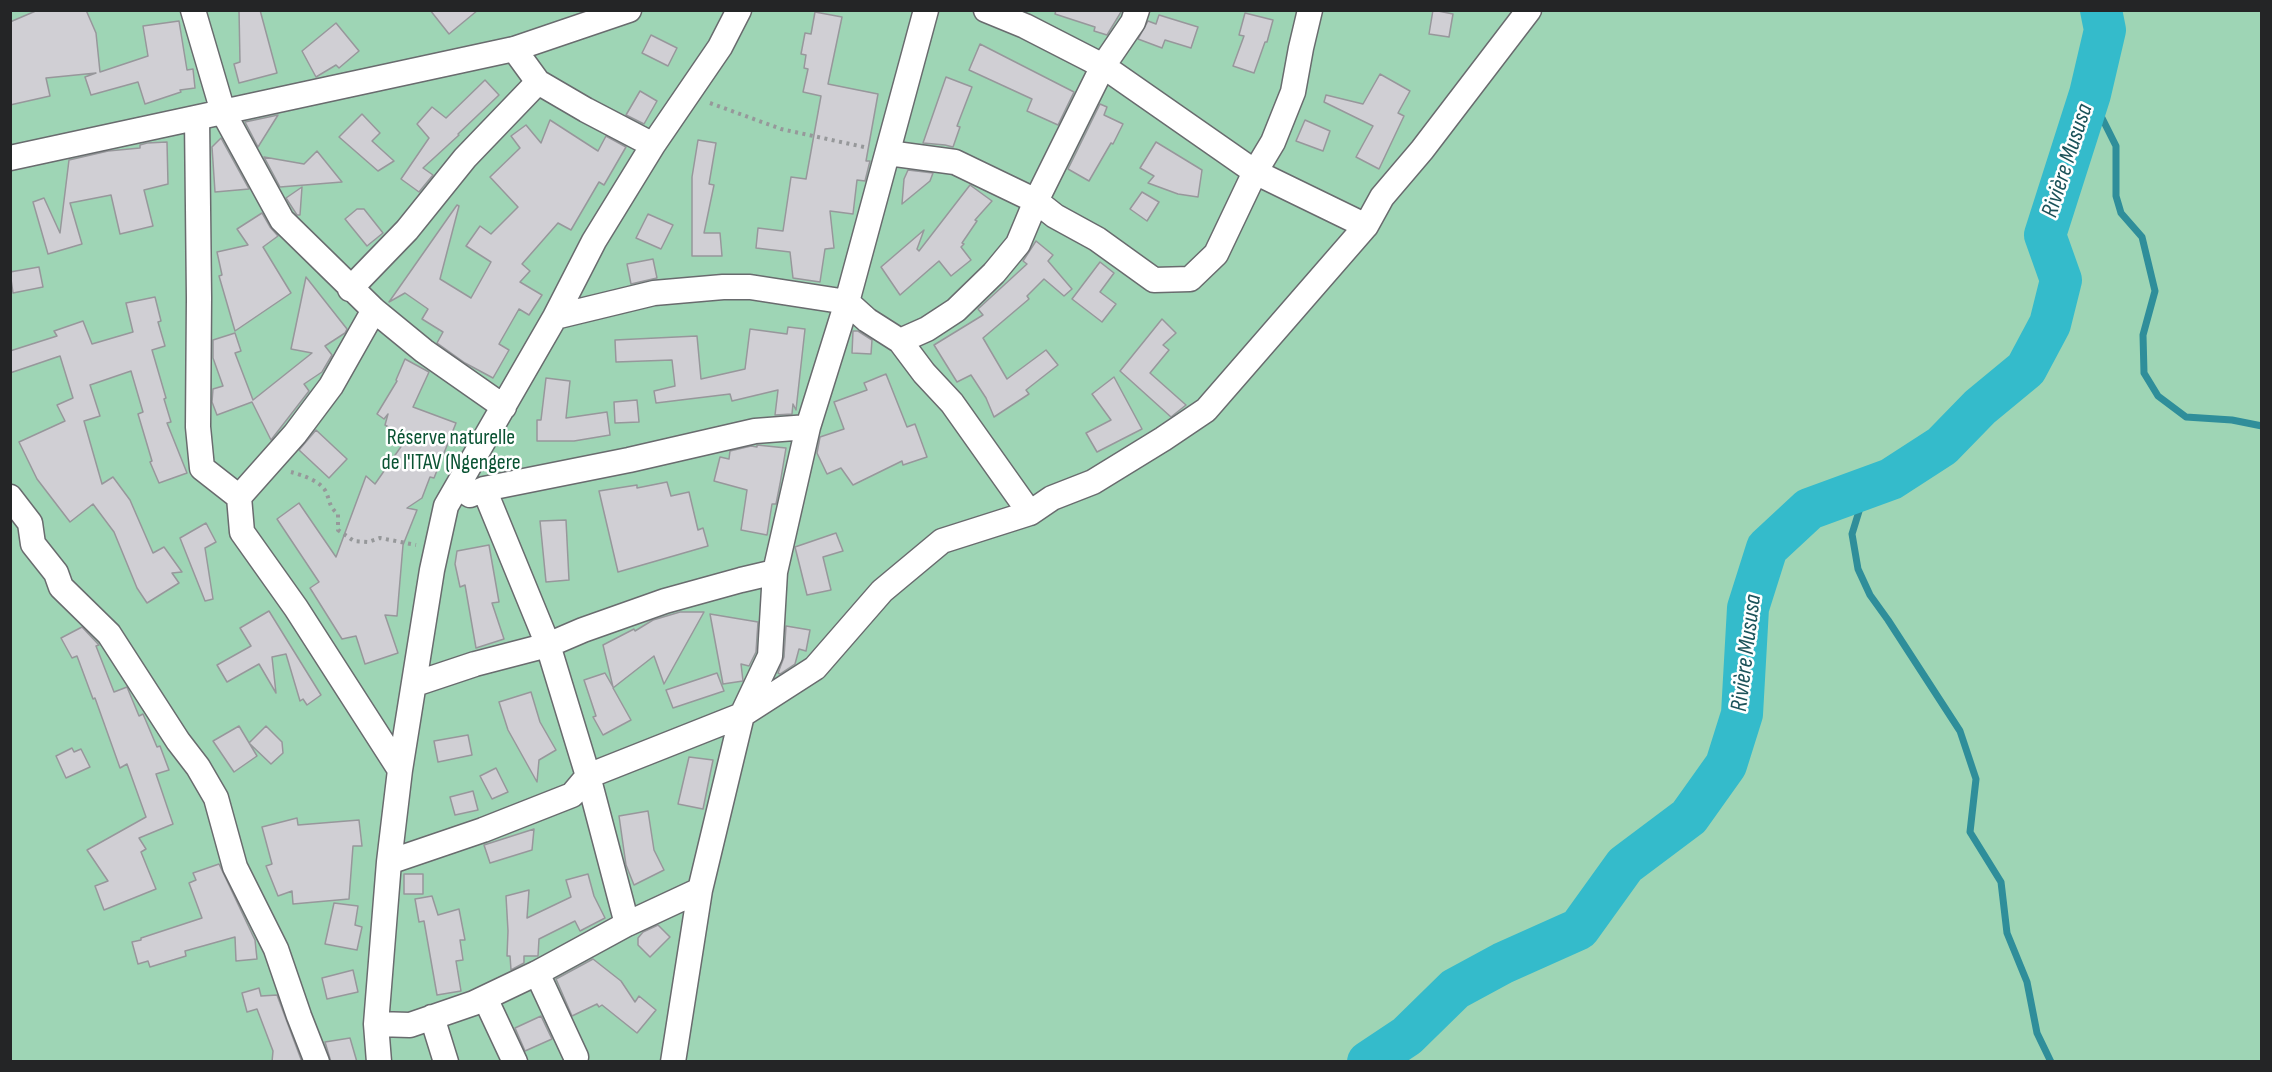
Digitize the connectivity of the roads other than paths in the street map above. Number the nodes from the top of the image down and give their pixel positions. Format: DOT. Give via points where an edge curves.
graph roads {
  1 [pos="193,10"];
  2 [pos="629,10"];
  3 [pos="739,10"];
  4 [pos="926,10"];
  5 [pos="986,10"];
  6 [pos="1137,10"];
  7 [pos="1311,10"];
  8 [pos="1529,10"];
  9 [pos="514,49"];
  10 [pos="1103,66"];
  11 [pos="538,82"];
  12 [pos="223,112"];
  13 [pos="197,118"];
  14 [pos="653,145"];
  15 [pos="888,153"];
  16 [pos="10,158"];
  17 [pos="1255,171"];
  18 [pos="1036,201"];
  19 [pos="1366,226"];
  20 [pos="350,289"];
  21 [pos="847,302"];
  22 [pos="374,310"];
  23 [pos="555,317"];
  24 [pos="900,341"];
  25 [pos="504,407"];
  26 [pos="808,427"];
  27 [pos="484,489"];
  28 [pos="10,497"];
  29 [pos="239,497"];
  30 [pos="446,506"];
  31 [pos="1030,513"];
  32 [pos="775,572"];
  33 [pos="548,645"];
  34 [pos="415,684"];
  35 [pos="742,715"];
  36 [pos="400,770"];
  37 [pos="588,776"];
  38 [pos="388,862"];
  39 [pos="700,890"];
  40 [pos="627,924"];
  41 [pos="537,973"];
  42 [pos="485,998"];
  43 [pos="432,1017"];
  44 [pos="376,1024"];
  45 [pos="576,1057"];
  46 [pos="317,1062"];
  47 [pos="379,1062"];
  48 [pos="446,1062"];
  49 [pos="515,1062"];
  50 [pos="673,1062"];
  1 -- 12 [label="street"];
  2 -- 9 [label="street"];
  3 -- 14 [label="street" via="720,47"];
  4 -- 15 [label="street"];
  5 -- 10 [label="street"];
  6 -- 10 [label="street"];
  7 -- 17 [label="street" via="1293,92 1273,141"];
  8 -- 19 [label="street" via="1383,197"];
  9 -- 11 [label="street"];
  9 -- 12 [label="street"];
  10 -- 17 [label="street"];
  10 -- 18 [label="street"];
  11 -- 14 [label="street"];
  11 -- 20 [label="street"];
  12 -- 13 [label="street"];
  12 -- 20 [label="street" via="282,220"];
  13 -- 16 [label="street"];
  13 -- 29 [label="street" via="198,427 202,468"];
  14 -- 23 [label="street" via="594,241"];
  15 -- 18 [label="street" via="955,162"];
  15 -- 21 [label="street"];
  17 -- 18 [label="street" via="1216,255 1190,279 1154,280"];
  17 -- 19 [label="street"];
  18 -- 24 [label="street" via="1018,244 994,273 956,310"];
  19 -- 31 [label="street" via="1206,410 1093,482 1052,498"];
  20 -- 22 [label="street"];
  21 -- 23 [label="street" via="750,287 723,287 654,293"];
  21 -- 24 [label="street"];
  21 -- 26 [label="street"];
  22 -- 25 [label="street"];
  22 -- 29 [label="street" via="332,386"];
  23 -- 25 [label="street"];
  24 -- 31 [label="street" via="952,403"];
  25 -- 30 [label="street"];
  26 -- 27 [label="street" via="755,431"];
  26 -- 32 [label="street"];
  27 -- 30 [label="street"];
  27 -- 33 [label="street"];
  28 -- 46 [label="street" via="30,523 33,544 56,573 61,587 109,634 216,798 235,867 276,949"];
  29 -- 36 [label="street" via="242,532"];
  30 -- 34 [label="street"];
  31 -- 35 [label="street" via="942,541 882,591 815,668"];
  32 -- 33 [label="street" via="665,601"];
  32 -- 35 [label="street" via="770,656"];
  33 -- 34 [label="street"];
  33 -- 37 [label="street"];
  34 -- 36 [label="street"];
  35 -- 37 [label="street"];
  35 -- 39 [label="street"];
  36 -- 38 [label="street"];
  37 -- 38 [label="street" via="572,795"];
  37 -- 40 [label="street"];
  38 -- 44 [label="street"];
  39 -- 40 [label="street"];
  39 -- 50 [label="street"];
  40 -- 41 [label="street"];
  41 -- 42 [label="street"];
  41 -- 45 [label="street"];
  42 -- 43 [label="street"];
  42 -- 49 [label="street"];
  43 -- 44 [label="street" via="410,1025"];
  43 -- 48 [label="street"];
  44 -- 47 [label="street"];
}
